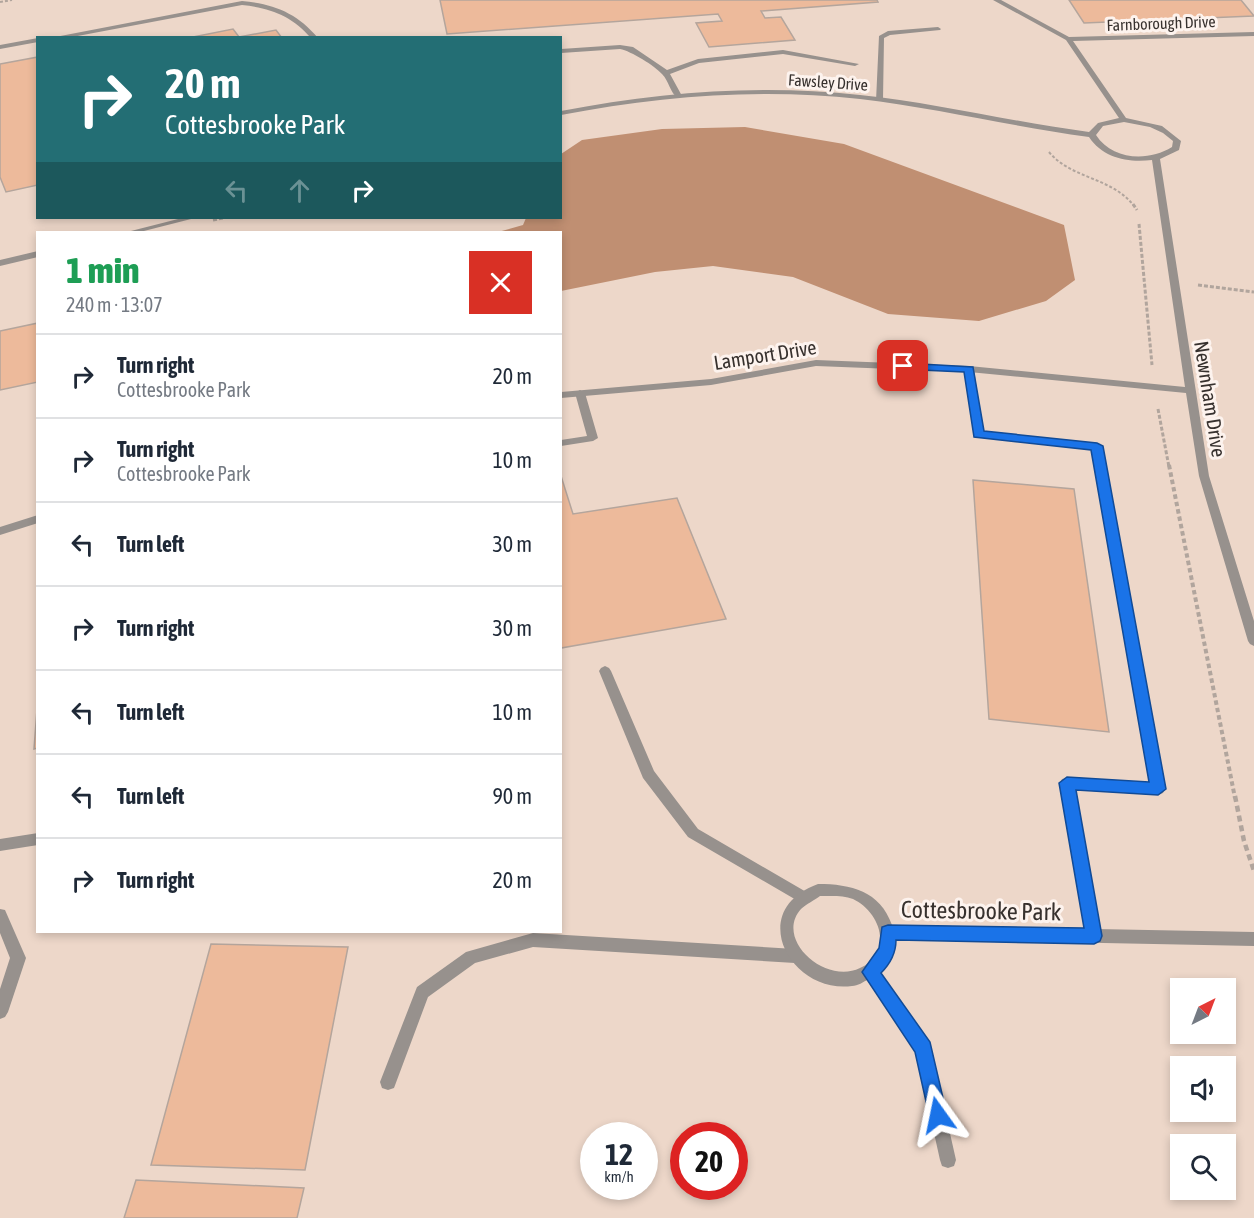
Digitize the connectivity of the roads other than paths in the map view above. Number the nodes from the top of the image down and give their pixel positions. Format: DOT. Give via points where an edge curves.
graph roads {
  1 [pos="996,0"];
  2 [pos="938,29"];
  3 [pos="1254,34"];
  4 [pos="63,36"];
  5 [pos="313,36"];
  6 [pos="1068,39"];
  7 [pos="36,40"];
  8 [pos="0,47"];
  9 [pos="562,51"];
  10 [pos="855,63"];
  11 [pos="666,73"];
  12 [pos="678,96"];
  13 [pos="879,99"];
  14 [pos="562,113"];
  15 [pos="1124,120"];
  16 [pos="1092,135"];
  17 [pos="1156,158"];
  18 [pos="187,219"];
  19 [pos="135,231"];
  20 [pos="36,254"];
  21 [pos="0,263"];
  22 [pos="969,369"];
  23 [pos="1190,390"];
  24 [pos="580,393"];
  25 [pos="562,395"];
  26 [pos="562,443"];
  27 [pos="36,520"];
  28 [pos="0,531"];
  29 [pos="1254,640"];
  30 [pos="605,671"];
  31 [pos="36,839"];
  32 [pos="0,845"];
  33 [pos="803,897"];
  34 [pos="0,915"];
  35 [pos="888,932"];
  36 [pos="1094,936"];
  37 [pos="1254,939"];
  38 [pos="795,956"];
  39 [pos="870,972"];
  40 [pos="0,1012"];
  41 [pos="388,1082"];
  42 [pos="948,1160"];
  1 -- 6 [label="street"];
  2 -- 13 [label="street" via="880,37"];
  3 -- 6 [label="street, Farnborough Drive"];
  4 -- 5 [label="street" via="242,3 270,4 305,26"];
  6 -- 15 [label="street"];
  7 -- 8 [label="street"];
  9 -- 11 [label="street" via="620,46"];
  10 -- 11 [label="street" via="783,52 698,61"];
  11 -- 12 [label="street"];
  12 -- 13 [label="street, Fawsley Drive" via="767,92"];
  12 -- 14 [label="street, Fawsley Drive"];
  13 -- 16 [label="street, Fawsley Drive"];
  15 -- 16 [label="street" via="1100,124"];
  15 -- 17 [label="street" via="1157,126 1170,133 1176,148 1169,155"];
  16 -- 17 [label="street" via="1094,141 1113,153"];
  17 -- 23 [label="street, Newnham Drive"];
  18 -- 19 [label="street"];
  20 -- 21 [label="street"];
  22 -- 23 [label="street, Lamport Drive"];
  22 -- 24 [label="street, Lamport Drive" via="816,363 711,382"];
  22 -- 36 [label="street" via="978,435 1097,446 1158,789 1067,783"];
  23 -- 29 [label="street, Newnham Drive" via="1204,476"];
  24 -- 25 [label="street, Lamport Drive"];
  24 -- 26 [label="street" via="593,438"];
  27 -- 28 [label="street"];
  30 -- 33 [label="street" via="648,774 693,833"];
  31 -- 32 [label="street"];
  33 -- 35 [label="street, Cottesbrooke Park" via="818,890 859,895 884,919"];
  33 -- 38 [label="street" via="792,908 785,925 787,941"];
  34 -- 40 [label="street" via="18,958"];
  35 -- 36 [label="street, Cottesbrooke Park"];
  35 -- 39 [label="street, Cottesbrooke Park" via="888,948"];
  36 -- 37 [label="street, Cottesbrooke Park"];
  38 -- 39 [label="street" via="828,978 846,980"];
  38 -- 41 [label="street" via="533,940 471,957 422,992"];
  39 -- 42 [label="street" via="923,1048"];
}
